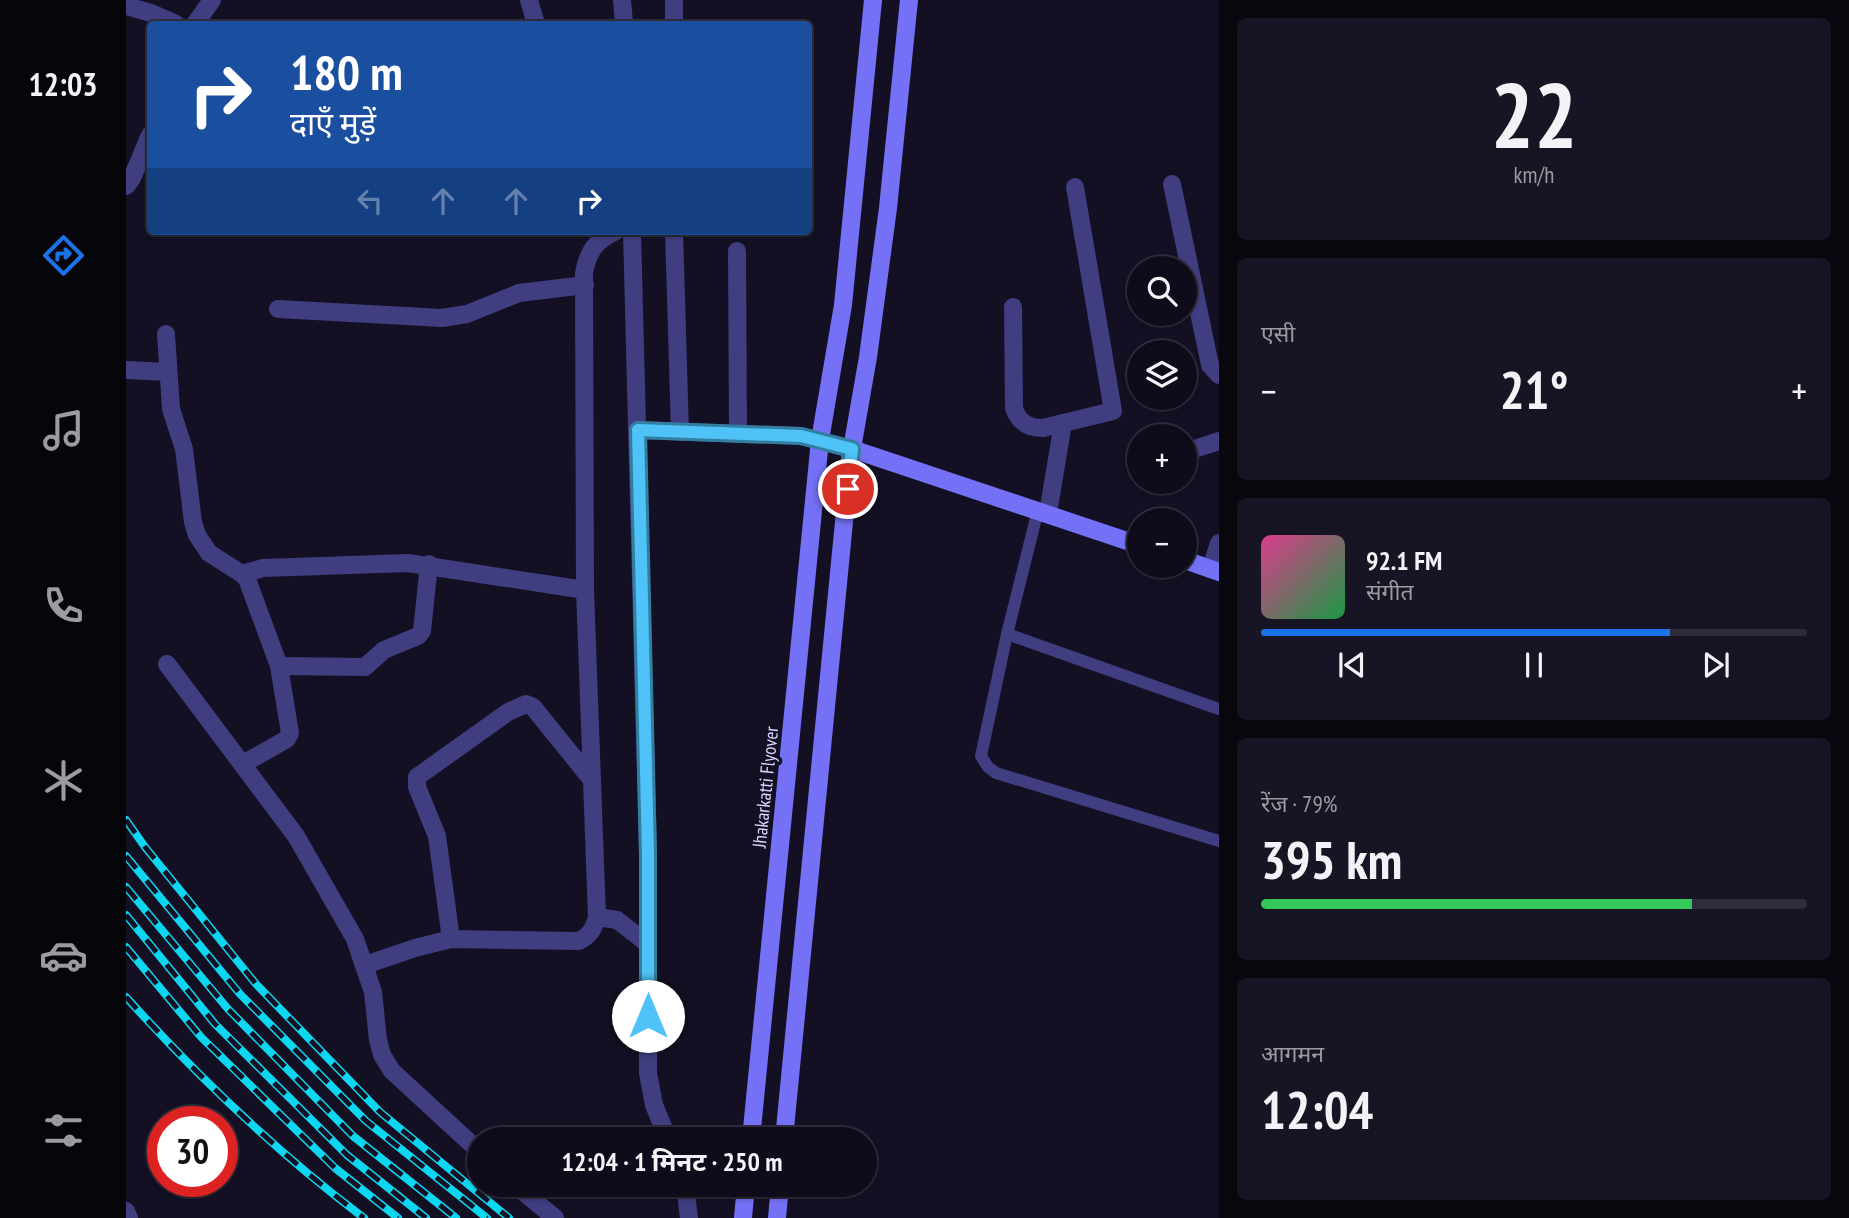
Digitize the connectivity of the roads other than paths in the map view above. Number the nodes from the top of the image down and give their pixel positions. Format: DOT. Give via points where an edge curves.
graph roads {
  1 [pos="212,0"];
  2 [pos="529,0"];
  3 [pos="622,0"];
  4 [pos="674,0"];
  5 [pos="873,0"];
  6 [pos="909,0"];
  7 [pos="126,6"];
  8 [pos="169,21"];
  9 [pos="197,21"];
  10 [pos="535,21"];
  11 [pos="624,21"];
  12 [pos="674,21"];
  13 [pos="147,142"];
  14 [pos="1172,184"];
  15 [pos="126,187"];
  16 [pos="1075,187"];
  17 [pos="610,235"];
  18 [pos="632,235"];
  19 [pos="674,235"];
  20 [pos="737,251"];
  21 [pos="585,285"];
  22 [pos="1013,307"];
  23 [pos="278,310"];
  24 [pos="166,334"];
  25 [pos="126,370"];
  26 [pos="168,372"];
  27 [pos="1219,375"];
  28 [pos="1063,423"];
  29 [pos="638,430"];
  30 [pos="680,432"];
  31 [pos="738,434"];
  32 [pos="820,440"];
  33 [pos="1219,441"];
  34 [pos="1197,448"];
  35 [pos="852,449"];
  36 [pos="1043,512"];
  37 [pos="1127,541"];
  38 [pos="1219,543"];
  39 [pos="429,564"];
  40 [pos="1197,564"];
  41 [pos="1215,570"];
  42 [pos="242,574"];
  43 [pos="585,590"];
  44 [pos="1007,634"];
  45 [pos="167,664"];
  46 [pos="279,666"];
  47 [pos="1219,709"];
  48 [pos="243,764"];
  49 [pos="592,780"];
  50 [pos="1219,841"];
  51 [pos="597,917"];
  52 [pos="451,939"];
  53 [pos="648,944"];
  54 [pos="365,965"];
  55 [pos="663,1127"];
  56 [pos="752,1127"];
  57 [pos="785,1127"];
  58 [pos="467,1140"];
  59 [pos="530,1197"];
  60 [pos="686,1197"];
  61 [pos="745,1197"];
  62 [pos="779,1197"];
  63 [pos="126,1211"];
  64 [pos="128,1218"];
  65 [pos="555,1218"];
  66 [pos="689,1218"];
  67 [pos="743,1218"];
  68 [pos="777,1218"];
  1 -- 9 [label="street"];
  2 -- 10 [label="street"];
  3 -- 11 [label="street"];
  4 -- 12 [label="street"];
  5 -- 32 [label="main road, Jhakarkatti Flyover" via="842,305"];
  6 -- 35 [label="main road" via="888,208"];
  7 -- 8 [label="street"];
  13 -- 15 [label="street"];
  14 -- 27 [label="street" via="1210,365"];
  16 -- 28 [label="street" via="1113,411"];
  17 -- 21 [label="street" via="594,245 587,257"];
  18 -- 29 [label="street"];
  19 -- 30 [label="street"];
  20 -- 31 [label="street"];
  21 -- 23 [label="street" via="519,293 467,314 442,318"];
  21 -- 43 [label="street"];
  22 -- 28 [label="street" via="1017,417 1032,428"];
  24 -- 26 [label="street"];
  25 -- 26 [label="street"];
  26 -- 42 [label="street" via="171,409 184,449 197,535 216,560"];
  28 -- 36 [label="street"];
  29 -- 30 [label="street"];
  29 -- 53 [label="street"];
  30 -- 31 [label="street"];
  31 -- 32 [label="street"];
  32 -- 35 [label="street"];
  32 -- 56 [label="main road, Jhakarkatti Flyover"];
  33 -- 34 [label="street"];
  35 -- 36 [label="main road"];
  35 -- 57 [label="main road"];
  36 -- 37 [label="main road"];
  36 -- 44 [label="lane"];
  38 -- 41 [label="street"];
  39 -- 42 [label="street" via="263,568"];
  39 -- 43 [label="street"];
  39 -- 46 [label="street" via="418,636 384,650 365,667"];
  40 -- 41 [label="main road"];
  42 -- 46 [label="street"];
  43 -- 49 [label="street"];
  44 -- 47 [label="lane"];
  44 -- 50 [label="lane" via="981,756 988,767"];
  45 -- 48 [label="street"];
  46 -- 48 [label="street" via="290,733 281,745"];
  48 -- 54 [label="street" via="296,836"];
  49 -- 51 [label="street"];
  49 -- 52 [label="street" via="533,706 526,704 416,777 437,836"];
  51 -- 52 [label="street" via="594,928 579,941"];
  51 -- 53 [label="street" via="617,919"];
  52 -- 54 [label="street"];
  53 -- 55 [label="street" via="648,1073"];
  54 -- 58 [label="street" via="382,1055 392,1072"];
  59 -- 65 [label="street"];
  60 -- 66 [label="street"];
  61 -- 67 [label="main road"];
  62 -- 68 [label="main road"];
  63 -- 64 [label="street"];
}
